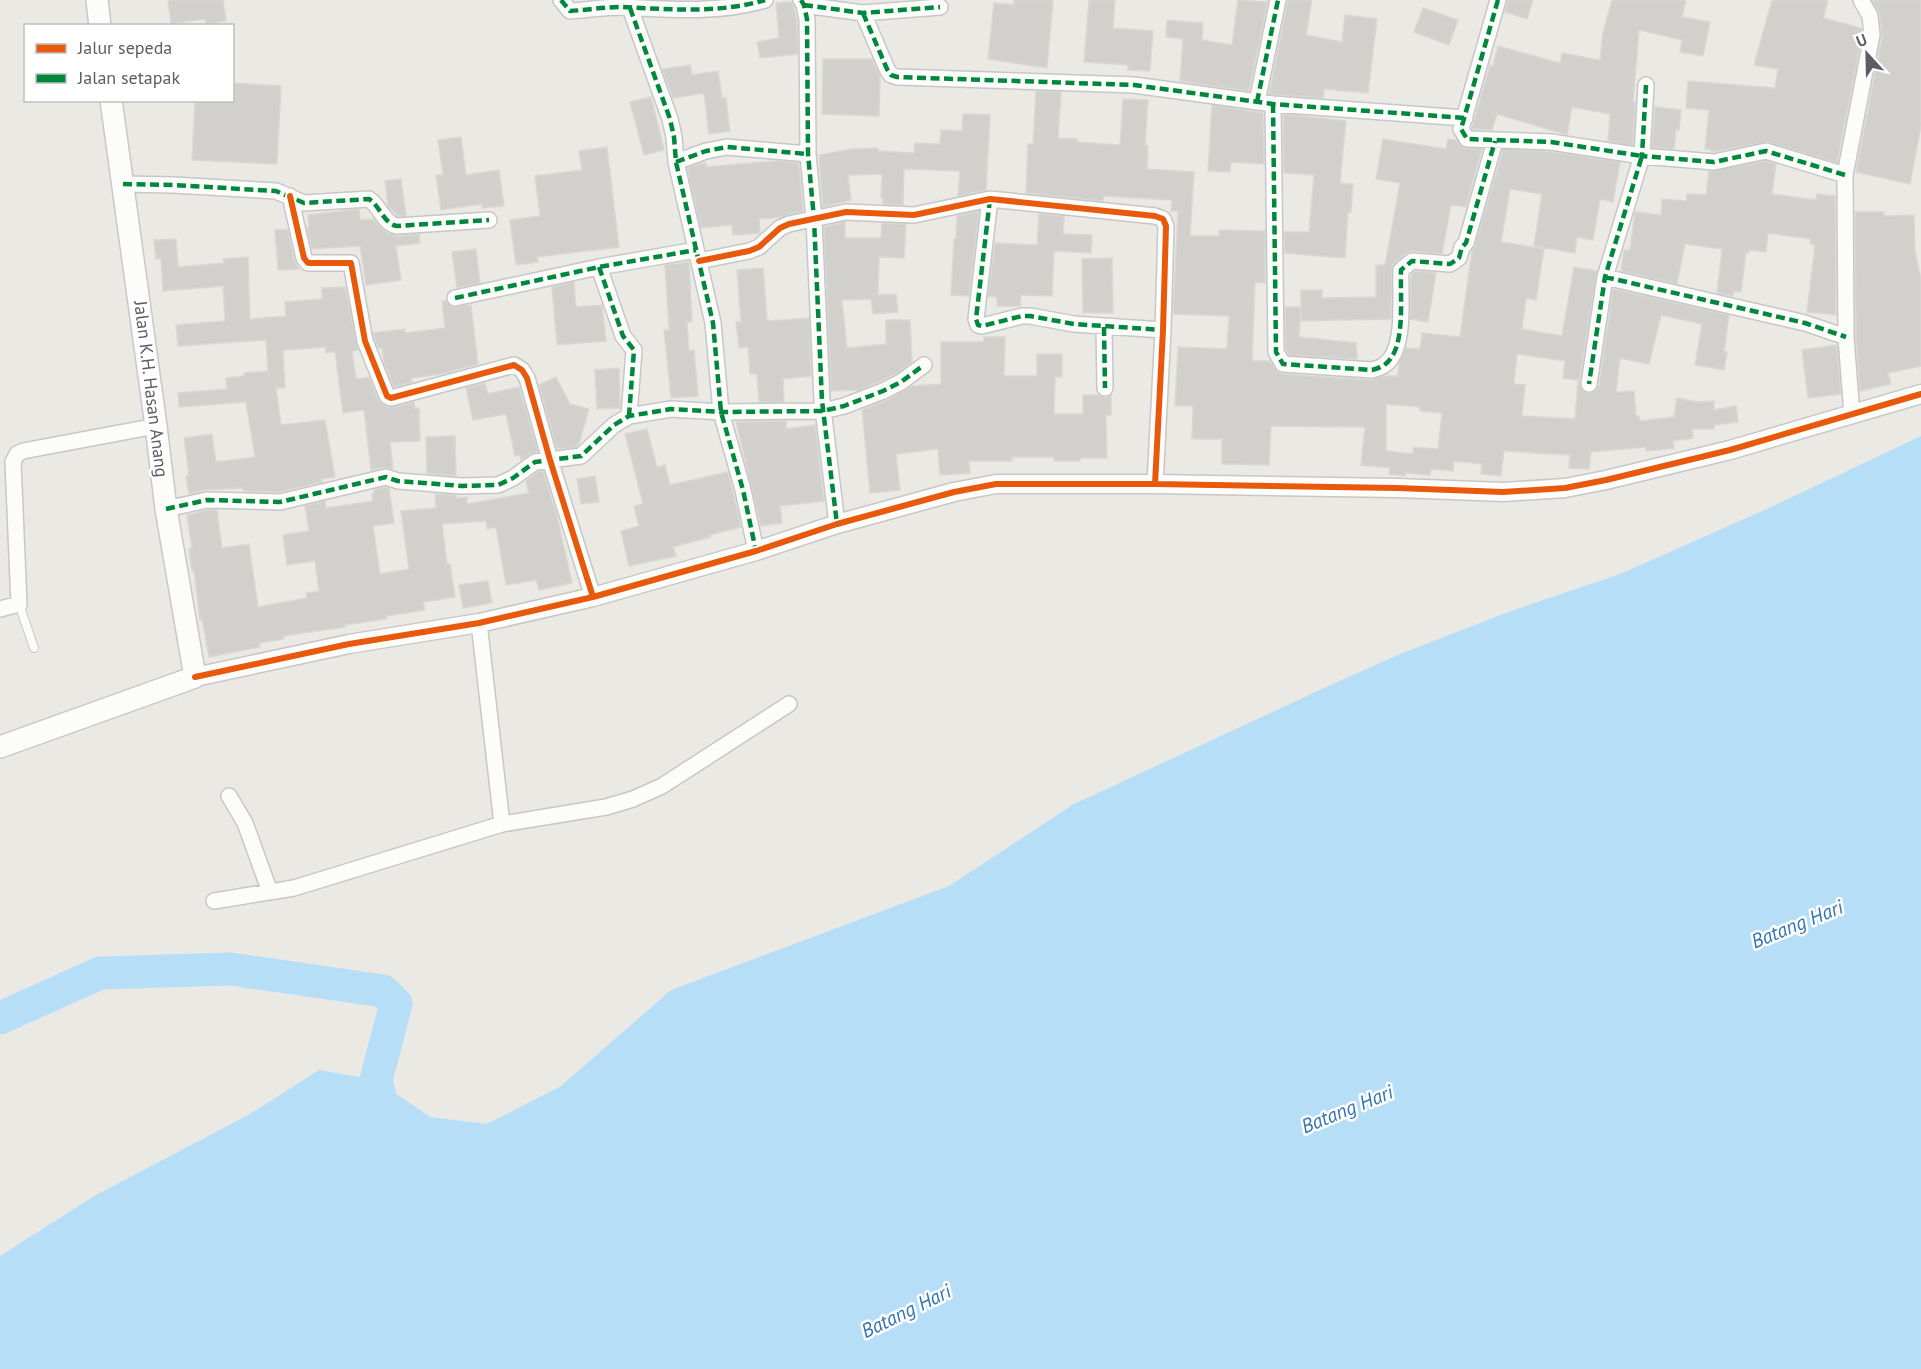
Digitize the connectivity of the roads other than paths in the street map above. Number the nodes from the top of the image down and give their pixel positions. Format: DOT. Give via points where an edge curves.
graph roads {
  1 [pos="97,0"];
  2 [pos="561,0"];
  3 [pos="765,0"];
  4 [pos="1278,0"];
  5 [pos="1498,0"];
  6 [pos="1862,0"];
  7 [pos="803,3"];
  8 [pos="940,7"];
  9 [pos="630,8"];
  10 [pos="863,13"];
  11 [pos="100,24"];
  12 [pos="1646,85"];
  13 [pos="111,102"];
  14 [pos="1257,102"];
  15 [pos="1273,104"];
  16 [pos="1464,117"];
  17 [pos="1495,141"];
  18 [pos="808,154"];
  19 [pos="1642,156"];
  20 [pos="676,162"];
  21 [pos="1845,175"];
  22 [pos="123,184"];
  23 [pos="290,196"];
  24 [pos="990,199"];
  25 [pos="814,219"];
  26 [pos="489,220"];
  27 [pos="697,255"];
  28 [pos="600,267"];
  29 [pos="1605,277"];
  30 [pos="455,298"];
  31 [pos="1104,327"];
  32 [pos="1163,330"];
  33 [pos="1845,337"];
  34 [pos="924,365"];
  35 [pos="1589,384"];
  36 [pos="1105,388"];
  37 [pos="1921,394"];
  38 [pos="823,411"];
  39 [pos="721,412"];
  40 [pos="629,416"];
  41 [pos="1852,416"];
  42 [pos="156,426"];
  43 [pos="550,460"];
  44 [pos="1155,484"];
  45 [pos="166,509"];
  46 [pos="837,524"];
  47 [pos="756,551"];
  48 [pos="593,597"];
  49 [pos="19,604"];
  50 [pos="0,609"];
  51 [pos="479,623"];
  52 [pos="34,648"];
  53 [pos="195,677"];
  54 [pos="789,704"];
  55 [pos="0,747"];
  56 [pos="228,796"];
  57 [pos="502,824"];
  58 [pos="270,892"];
  59 [pos="214,901"];
  1 -- 11 [label="main road"];
  2 -- 9 [label="street" via="570,11"];
  3 -- 9 [label="street" via="735,8"];
  4 -- 14 [label="street"];
  5 -- 16 [label="street"];
  6 -- 21 [label="street" via="1870,16 1872,35"];
  7 -- 10 [label="street"];
  7 -- 18 [label="street" via="807,19"];
  8 -- 10 [label="street"];
  9 -- 20 [label="street" via="670,119"];
  10 -- 14 [label="street" via="886,69 897,77 1134,85"];
  12 -- 19 [label="street"];
  13 -- 22 [label="main road, Jalan K.H. Hasan Anang"];
  14 -- 15 [label="street"];
  15 -- 16 [label="street"];
  15 -- 17 [label="street" via="1276,352 1283,364 1372,370 1392,358 1399,343 1401,270 1412,261 1450,264 1459,258"];
  16 -- 17 [label="street" via="1461,129 1467,139"];
  17 -- 19 [label="street" via="1551,142"];
  18 -- 20 [label="street" via="727,147"];
  18 -- 25 [label="street"];
  19 -- 21 [label="street" via="1714,162 1766,150"];
  19 -- 29 [label="street"];
  20 -- 27 [label="street"];
  21 -- 33 [label="street"];
  22 -- 23 [label="street" via="276,191"];
  22 -- 42 [label="main road, Jalan K.H. Hasan Anang"];
  23 -- 26 [label="street" via="304,203 369,199 390,223 398,226"];
  23 -- 43 [label="street" via="308,263 351,263 365,341 387,396 514,365 527,378"];
  24 -- 25 [label="street" via="914,215 846,212"];
  24 -- 31 [label="street" via="978,325 1030,316"];
  24 -- 32 [label="street" via="1163,219"];
  25 -- 27 [label="street" via="780,228 749,251"];
  25 -- 38 [label="street"];
  27 -- 28 [label="street"];
  27 -- 39 [label="street" via="713,323"];
  28 -- 30 [label="street"];
  28 -- 40 [label="street" via="620,328 634,350"];
  29 -- 33 [label="street" via="1804,323"];
  29 -- 35 [label="street"];
  31 -- 32 [label="street"];
  31 -- 36 [label="street"];
  32 -- 44 [label="street"];
  33 -- 41 [label="street"];
  34 -- 38 [label="street" via="883,391"];
  37 -- 41 [label="street"];
  38 -- 39 [label="street"];
  38 -- 46 [label="street"];
  39 -- 40 [label="street" via="671,409"];
  39 -- 47 [label="street"];
  40 -- 43 [label="street" via="614,424 581,456"];
  41 -- 44 [label="street" via="1718,453 1565,488 1503,492"];
  42 -- 45 [label="main road, Jalan K.H. Hasan Anang"];
  42 -- 49 [label="street" via="17,454 13,462"];
  43 -- 45 [label="street" via="535,462 498,485 462,486 386,477 280,502 207,500"];
  43 -- 48 [label="street"];
  44 -- 46 [label="street" via="996,484"];
  45 -- 53 [label="main road, Jalan K.H. Hasan Anang"];
  46 -- 47 [label="street"];
  47 -- 48 [label="street"];
  48 -- 51 [label="street"];
  49 -- 50 [label="street"];
  49 -- 52 [label="lane"];
  51 -- 53 [label="street"];
  51 -- 57 [label="street"];
  53 -- 55 [label="main road"];
  54 -- 57 [label="street" via="662,786 633,799"];
  56 -- 58 [label="street" via="245,823"];
  57 -- 58 [label="street" via="315,882"];
  58 -- 59 [label="street"];
}
